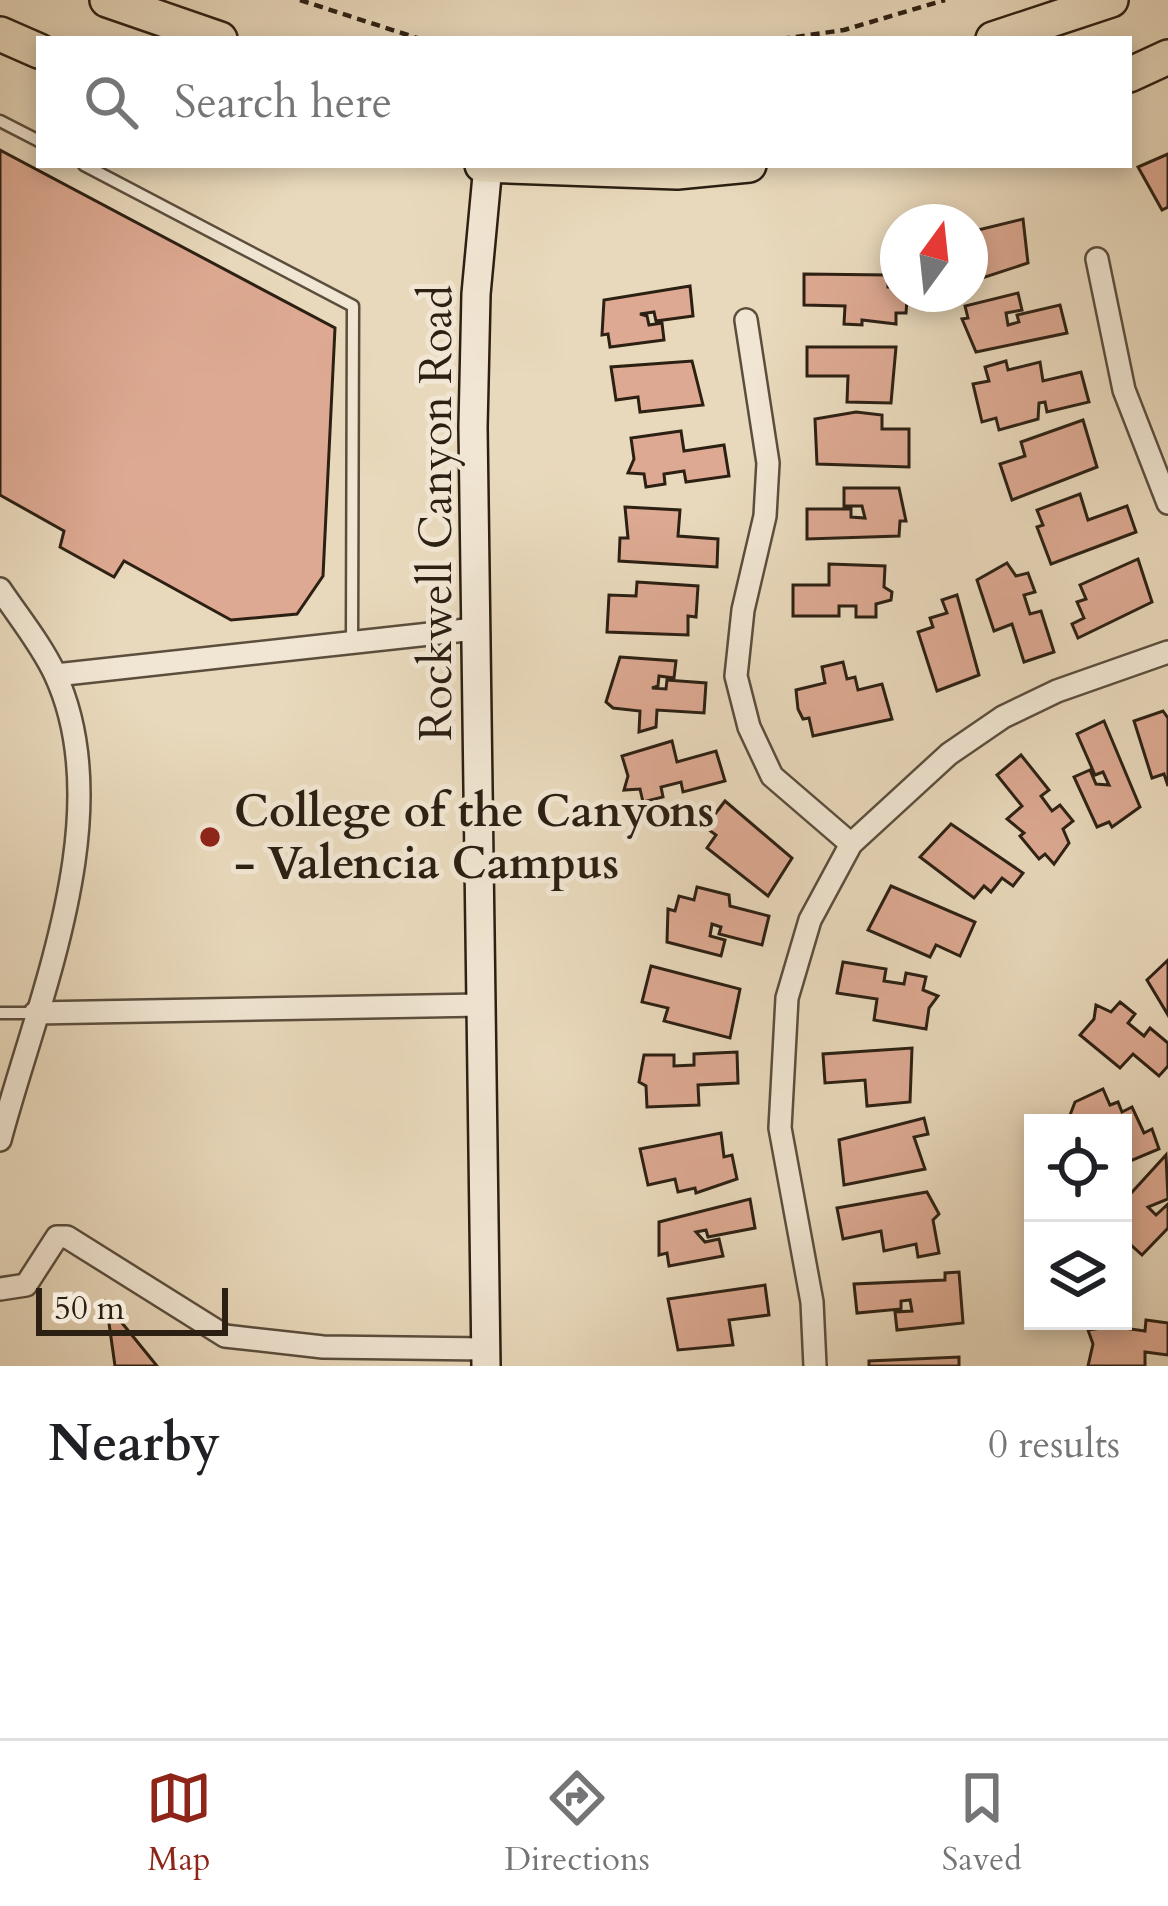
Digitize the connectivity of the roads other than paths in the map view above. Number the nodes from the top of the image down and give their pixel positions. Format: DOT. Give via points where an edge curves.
graph roads {
  1 [pos="107,0"];
  2 [pos="1112,0"];
  3 [pos="0,34"];
  4 [pos="211,36"];
  5 [pos="1003,36"];
  6 [pos="36,50"];
  7 [pos="1168,57"];
  8 [pos="1132,73"];
  9 [pos="0,121"];
  10 [pos="36,139"];
  11 [pos="90,168"];
  12 [pos="486,168"];
  13 [pos="568,168"];
  14 [pos="718,168"];
  15 [pos="1097,259"];
  16 [pos="746,320"];
  17 [pos="1168,503"];
  18 [pos="0,589"];
  19 [pos="475,629"];
  20 [pos="352,642"];
  21 [pos="1168,652"];
  22 [pos="56,675"];
  23 [pos="850,844"];
  24 [pos="481,1005"];
  25 [pos="35,1012"];
  26 [pos="0,1013"];
  27 [pos="0,1139"];
  28 [pos="0,1289"];
  29 [pos="486,1358"];
  30 [pos="815,1366"];
  1 -- 4 [label="main road"];
  2 -- 5 [label="main road"];
  3 -- 6 [label="main road"];
  7 -- 8 [label="main road"];
  9 -- 10 [label="lane"];
  11 -- 20 [label="lane" via="353,306"];
  12 -- 19 [label="street, Rockwell Canyon Road" via="476,294"];
  13 -- 14 [label="main road"];
  15 -- 17 [label="street" via="1124,390"];
  16 -- 23 [label="street" via="768,463 736,676 772,776"];
  18 -- 22 [label="street"];
  19 -- 20 [label="street"];
  19 -- 24 [label="street, Rockwell Canyon Road"];
  20 -- 22 [label="street"];
  21 -- 23 [label="street" via="1004,717 949,754"];
  22 -- 25 [label="street" via="80,807 70,883"];
  23 -- 30 [label="street" via="810,920 787,998 779,1064 780,1128 812,1302"];
  24 -- 25 [label="street"];
  24 -- 29 [label="street, Rockwell Canyon Road"];
  25 -- 26 [label="lane"];
  25 -- 27 [label="street"];
  28 -- 29 [label="street" via="26,1285 58,1237 67,1237 238,1339"];
}
